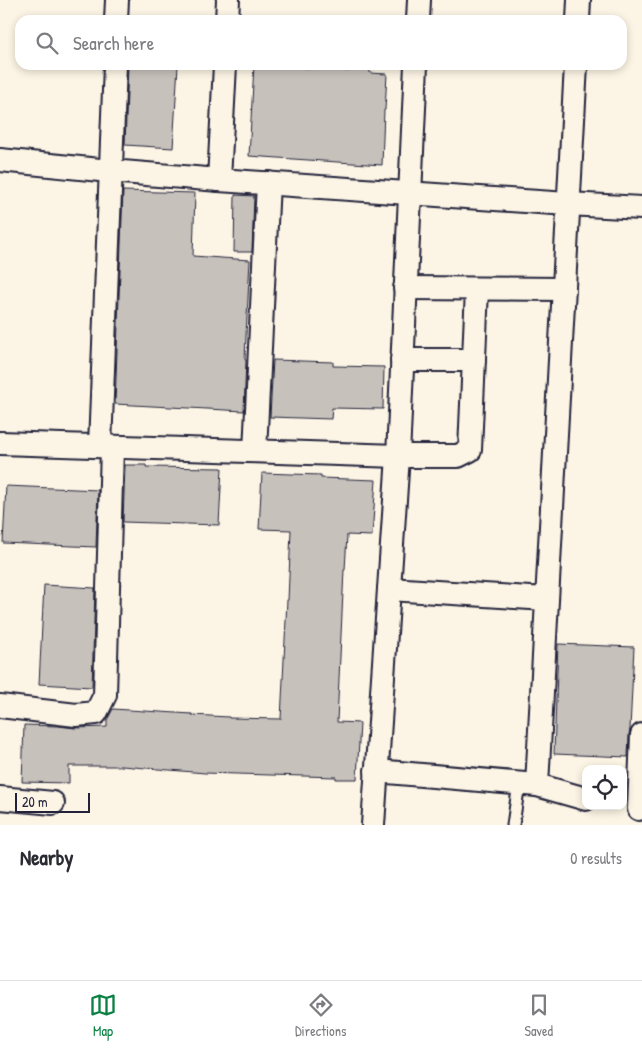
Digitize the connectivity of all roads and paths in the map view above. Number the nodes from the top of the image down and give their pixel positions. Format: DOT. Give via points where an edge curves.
graph roads {
  1 [pos="117,0"];
  2 [pos="228,0"];
  3 [pos="419,0"];
  4 [pos="579,0"];
  5 [pos="116,15"];
  6 [pos="227,15"];
  7 [pos="418,15"];
  8 [pos="578,15"];
  9 [pos="115,70"];
  10 [pos="225,70"];
  11 [pos="416,70"];
  12 [pos="576,70"];
  13 [pos="0,160"];
  14 [pos="110,171"];
  15 [pos="218,180"];
  16 [pos="268,183"];
  17 [pos="410,192"];
  18 [pos="568,204"];
  19 [pos="642,208"];
  20 [pos="405,288"];
  21 [pos="477,289"];
  22 [pos="564,289"];
  23 [pos="402,360"];
  24 [pos="474,360"];
  25 [pos="0,443"];
  26 [pos="106,447"];
  27 [pos="255,451"];
  28 [pos="398,456"];
  29 [pos="389,589"];
  30 [pos="547,599"];
  31 [pos="0,706"];
  32 [pos="642,735"];
  33 [pos="376,771"];
  34 [pos="528,784"];
  35 [pos="0,798"];
  36 [pos="582,798"];
  37 [pos="53,803"];
  38 [pos="635,808"];
  39 [pos="374,825"];
  40 [pos="514,825"];
  1 -- 5 [label="street"];
  2 -- 6 [label="street"];
  3 -- 7 [label="street"];
  4 -- 8 [label="street"];
  9 -- 14 [label="street"];
  10 -- 15 [label="street"];
  11 -- 17 [label="street"];
  12 -- 18 [label="street"];
  13 -- 14 [label="street"];
  14 -- 15 [label="street"];
  14 -- 26 [label="street"];
  15 -- 16 [label="street"];
  16 -- 17 [label="street"];
  16 -- 27 [label="street"];
  17 -- 18 [label="street"];
  17 -- 20 [label="street"];
  18 -- 19 [label="street"];
  18 -- 22 [label="street"];
  20 -- 21 [label="street"];
  20 -- 23 [label="street"];
  21 -- 22 [label="street"];
  21 -- 24 [label="street"];
  22 -- 30 [label="street"];
  23 -- 24 [label="street"];
  23 -- 28 [label="street"];
  24 -- 28 [label="street" via="470,450 458,456"];
  25 -- 26 [label="street"];
  26 -- 27 [label="street"];
  26 -- 31 [label="street" via="105,695 96,712 76,715"];
  27 -- 28 [label="street"];
  28 -- 29 [label="street"];
  29 -- 30 [label="street"];
  29 -- 33 [label="street"];
  30 -- 34 [label="street"];
  32 -- 38 [label="street"];
  33 -- 34 [label="street"];
  33 -- 39 [label="street"];
  34 -- 36 [label="street"];
  34 -- 40 [label="lane"];
  35 -- 37 [label="street"];
}
